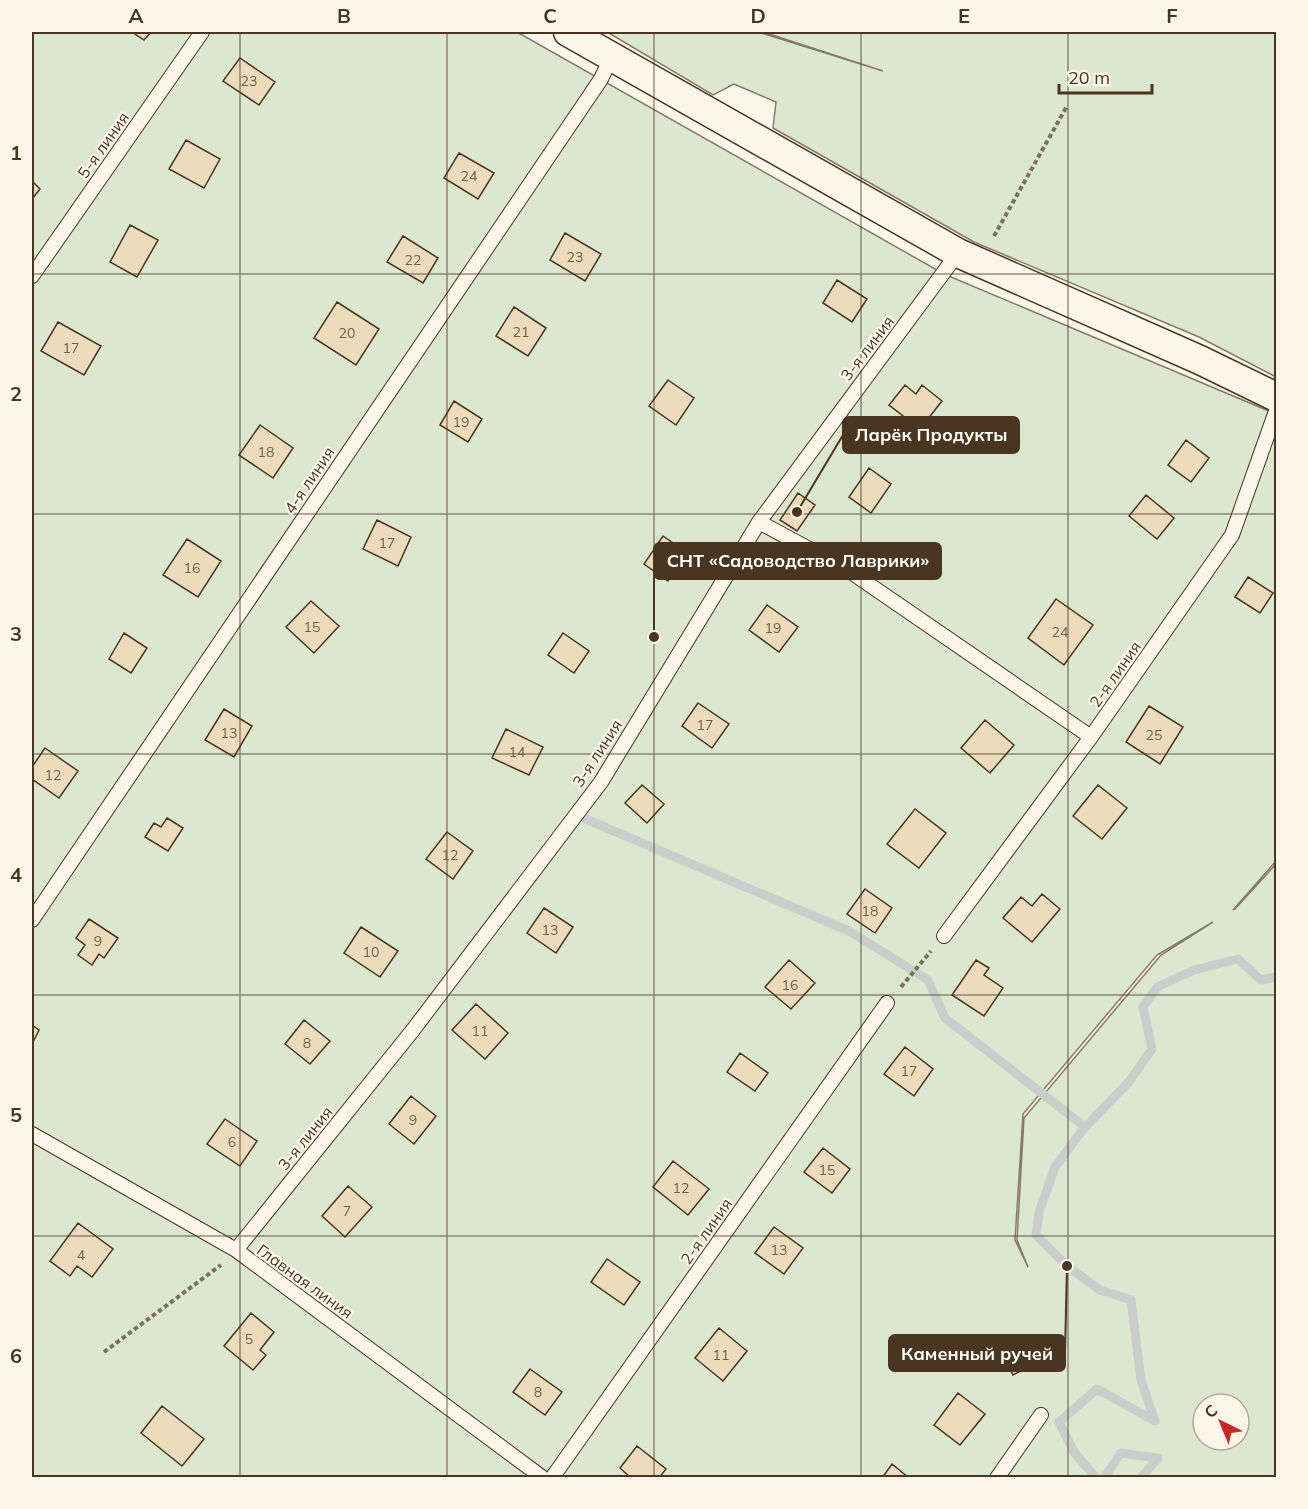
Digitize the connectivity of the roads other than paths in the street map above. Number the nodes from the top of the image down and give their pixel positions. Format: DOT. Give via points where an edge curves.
graph roads {
  1 [pos="202,32"];
  2 [pos="568,32"];
  3 [pos="612,56"];
  4 [pos="968,258"];
  5 [pos="32,276"];
  6 [pos="1276,397"];
  7 [pos="1276,411"];
  8 [pos="759,522"];
  9 [pos="1091,737"];
  10 [pos="32,920"];
  11 [pos="944,936"];
  12 [pos="887,1003"];
  13 [pos="32,1134"];
  14 [pos="236,1250"];
  15 [pos="1041,1415"];
  16 [pos="543,1478"];
  17 [pos="552,1478"];
  18 [pos="997,1478"];
  1 -- 5 [label="lane, 5-я линия"];
  2 -- 3 [label="street"];
  3 -- 4 [label="street"];
  3 -- 10 [label="lane, 4-я линия" via="601,79"];
  4 -- 6 [label="street"];
  4 -- 8 [label="lane, 3-я линия"];
  7 -- 9 [label="lane, 2-я линия" via="1232,535"];
  8 -- 9 [label="lane" via="848,570"];
  8 -- 14 [label="lane, 3-я линия" via="601,782 413,1030"];
  9 -- 11 [label="lane, 2-я линия"];
  12 -- 17 [label="lane, 2-я линия"];
  13 -- 14 [label="lane, Главная линия"];
  14 -- 16 [label="lane, Главная линия"];
  15 -- 18 [label="lane"];
}
